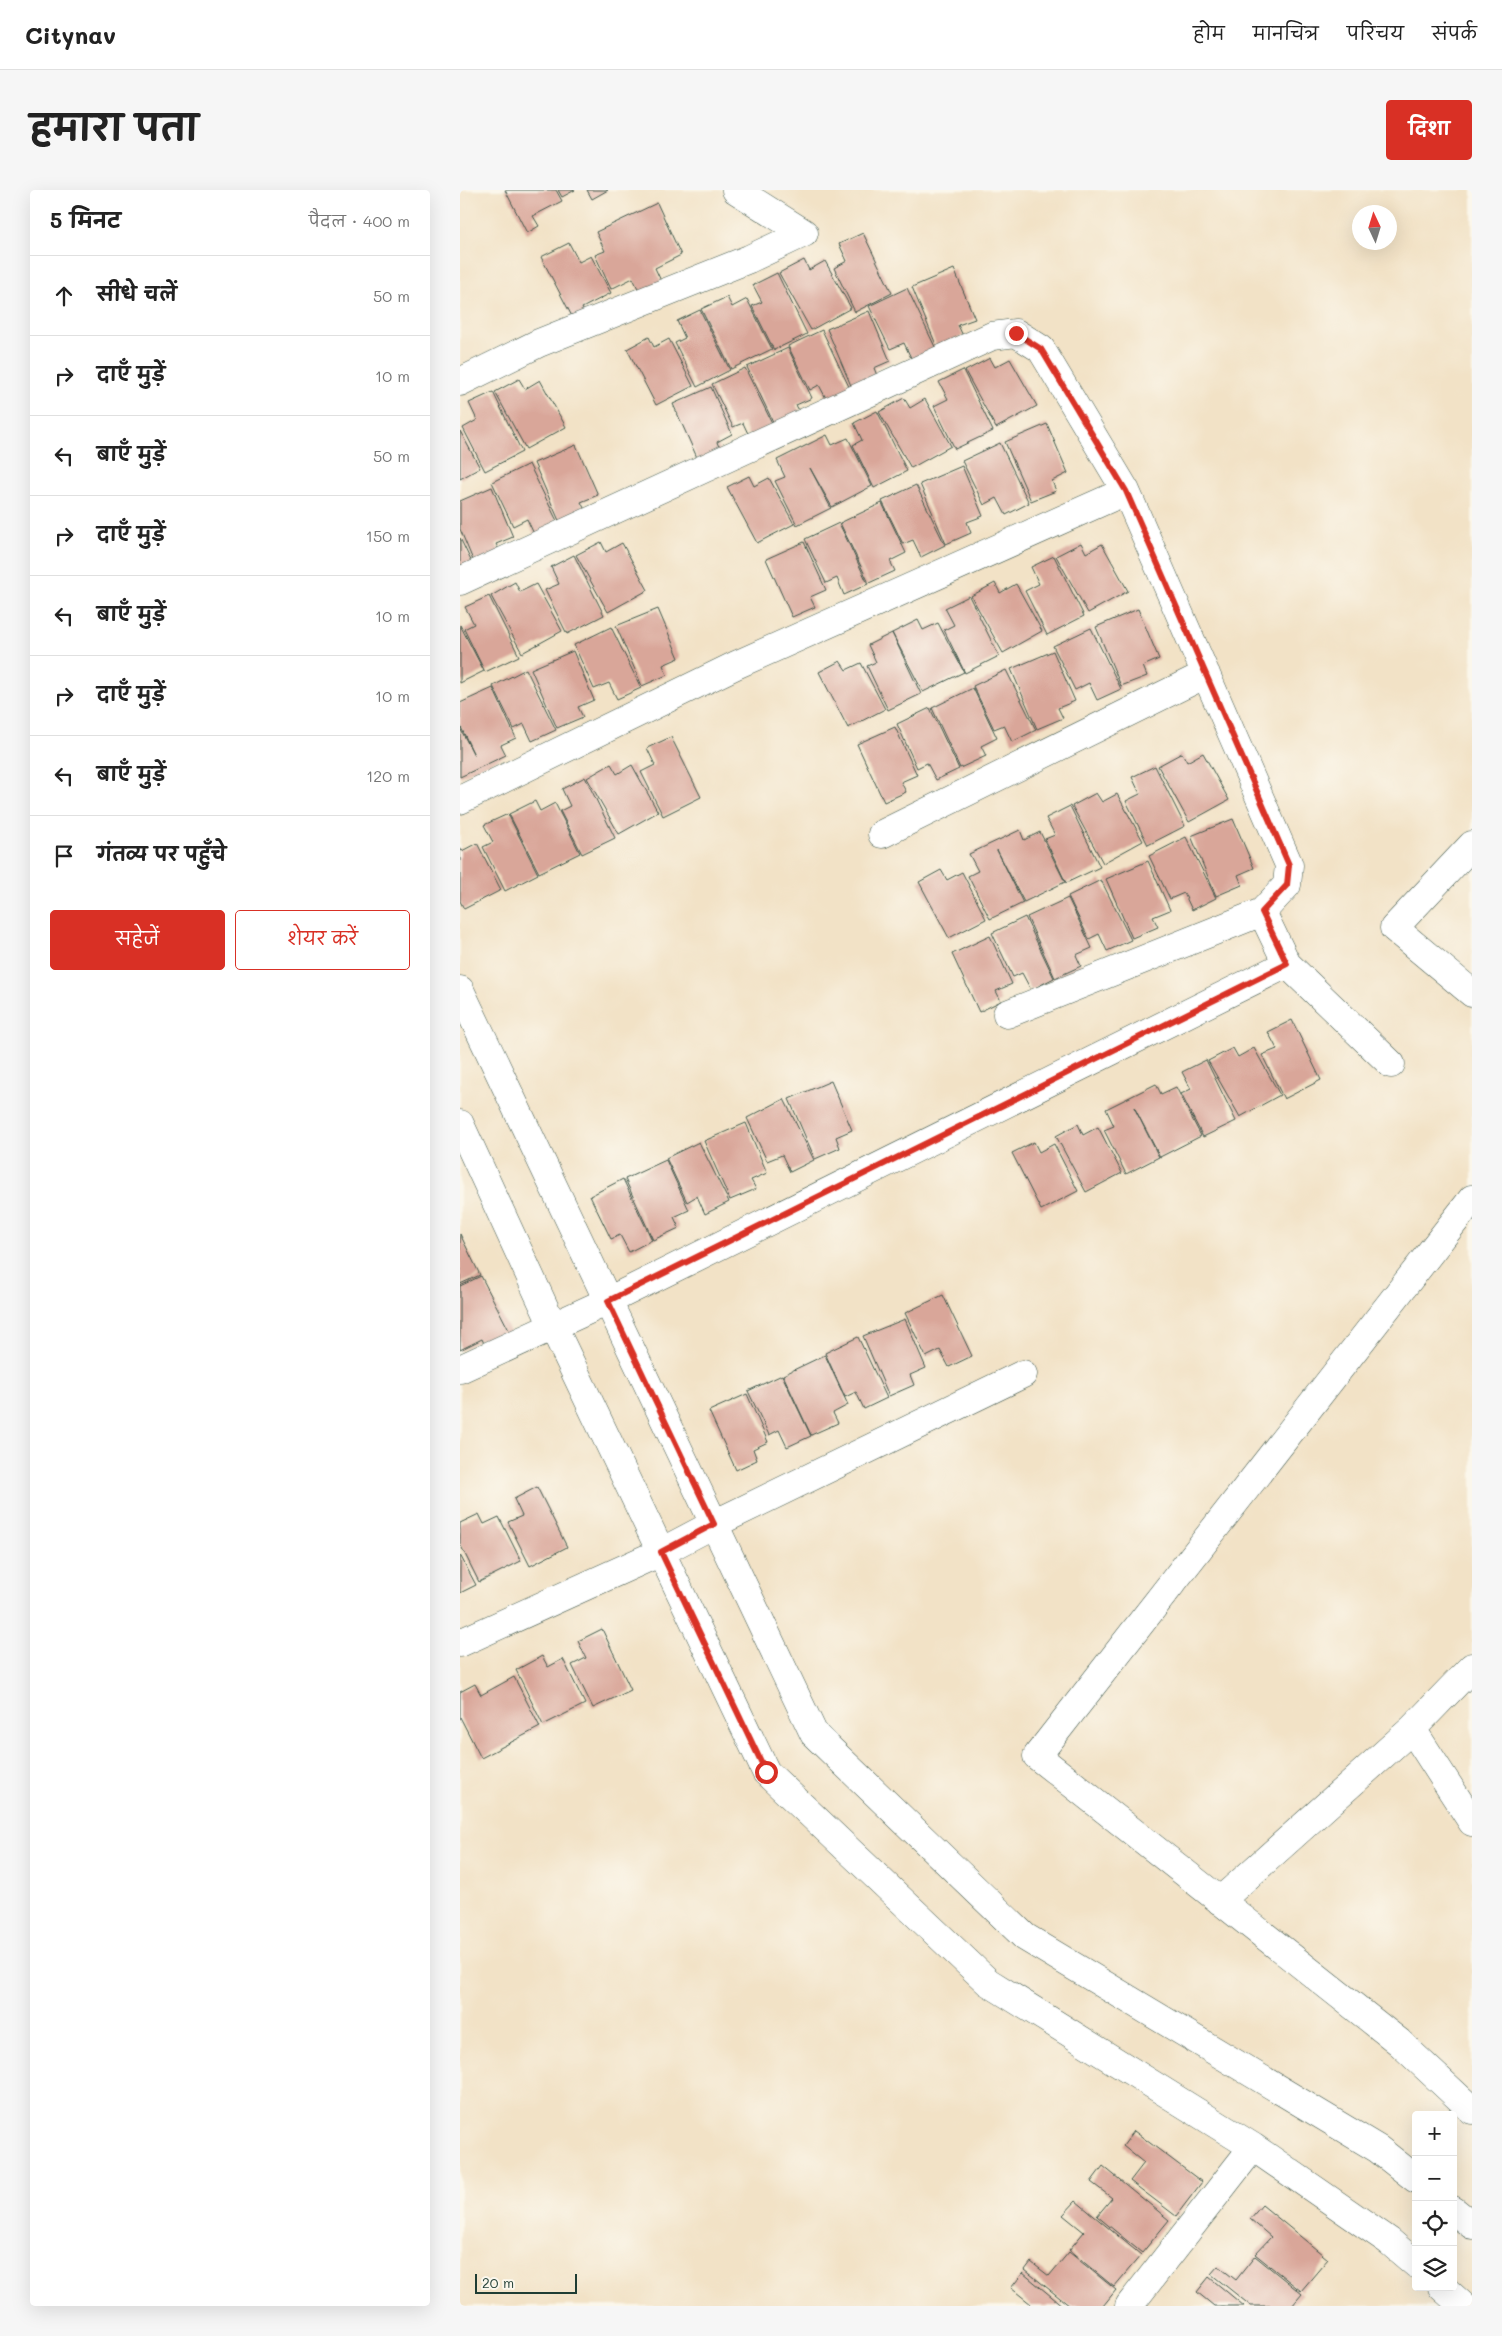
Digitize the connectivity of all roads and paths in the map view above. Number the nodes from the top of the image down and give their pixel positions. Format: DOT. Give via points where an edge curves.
graph roads {
  1 [pos="736,190"];
  2 [pos="460,382"];
  3 [pos="1126,491"];
  4 [pos="460,581"];
  5 [pos="1206,674"];
  6 [pos="460,800"];
  7 [pos="882,834"];
  8 [pos="1472,845"];
  9 [pos="1262,912"];
  10 [pos="1287,964"];
  11 [pos="460,990"];
  12 [pos="1472,993"];
  13 [pos="1007,1014"];
  14 [pos="1391,1064"];
  15 [pos="460,1124"];
  16 [pos="468,1162"];
  17 [pos="1472,1199"];
  18 [pos="608,1301"];
  19 [pos="554,1326"];
  20 [pos="460,1369"];
  21 [pos="1024,1374"];
  22 [pos="714,1524"];
  23 [pos="661,1552"];
  24 [pos="460,1643"];
  25 [pos="1472,1667"];
  26 [pos="1412,1729"];
  27 [pos="1472,1822"];
  28 [pos="1220,1901"];
  29 [pos="1472,2110"];
  30 [pos="1253,2147"];
  31 [pos="1412,2176"];
  32 [pos="1457,2213"];
  33 [pos="1472,2225"];
  34 [pos="1412,2261"];
  35 [pos="1446,2291"];
  36 [pos="1129,2306"];
  37 [pos="1463,2306"];
  1 -- 2 [label="street" via="804,233 749,259 539,343"];
  3 -- 4 [label="street" via="1041,349 1016,333 992,336"];
  3 -- 5 [label="street"];
  3 -- 6 [label="street" via="736,664"];
  5 -- 7 [label="street"];
  5 -- 9 [label="street" via="1289,865 1287,885"];
  8 -- 12 [label="street" via="1394,928"];
  9 -- 10 [label="street"];
  9 -- 13 [label="street"];
  10 -- 14 [label="street"];
  10 -- 18 [label="street"];
  11 -- 18 [label="street"];
  15 -- 16 [label="street"];
  16 -- 19 [label="street"];
  17 -- 28 [label="street" via="1037,1756"];
  18 -- 19 [label="street"];
  18 -- 22 [label="street"];
  19 -- 20 [label="street"];
  19 -- 23 [label="street"];
  21 -- 22 [label="street"];
  22 -- 23 [label="street"];
  22 -- 31 [label="street" via="814,1734 1025,1937 1378,2149"];
  23 -- 24 [label="street"];
  23 -- 30 [label="street" via="766,1772 988,1982"];
  25 -- 26 [label="street"];
  26 -- 27 [label="street"];
  26 -- 28 [label="street"];
  28 -- 29 [label="street" via="1400,2042"];
  30 -- 34 [label="street" via="1389,2241"];
  30 -- 36 [label="street"];
  32 -- 33 [label="street"];
  35 -- 37 [label="street"];
}
